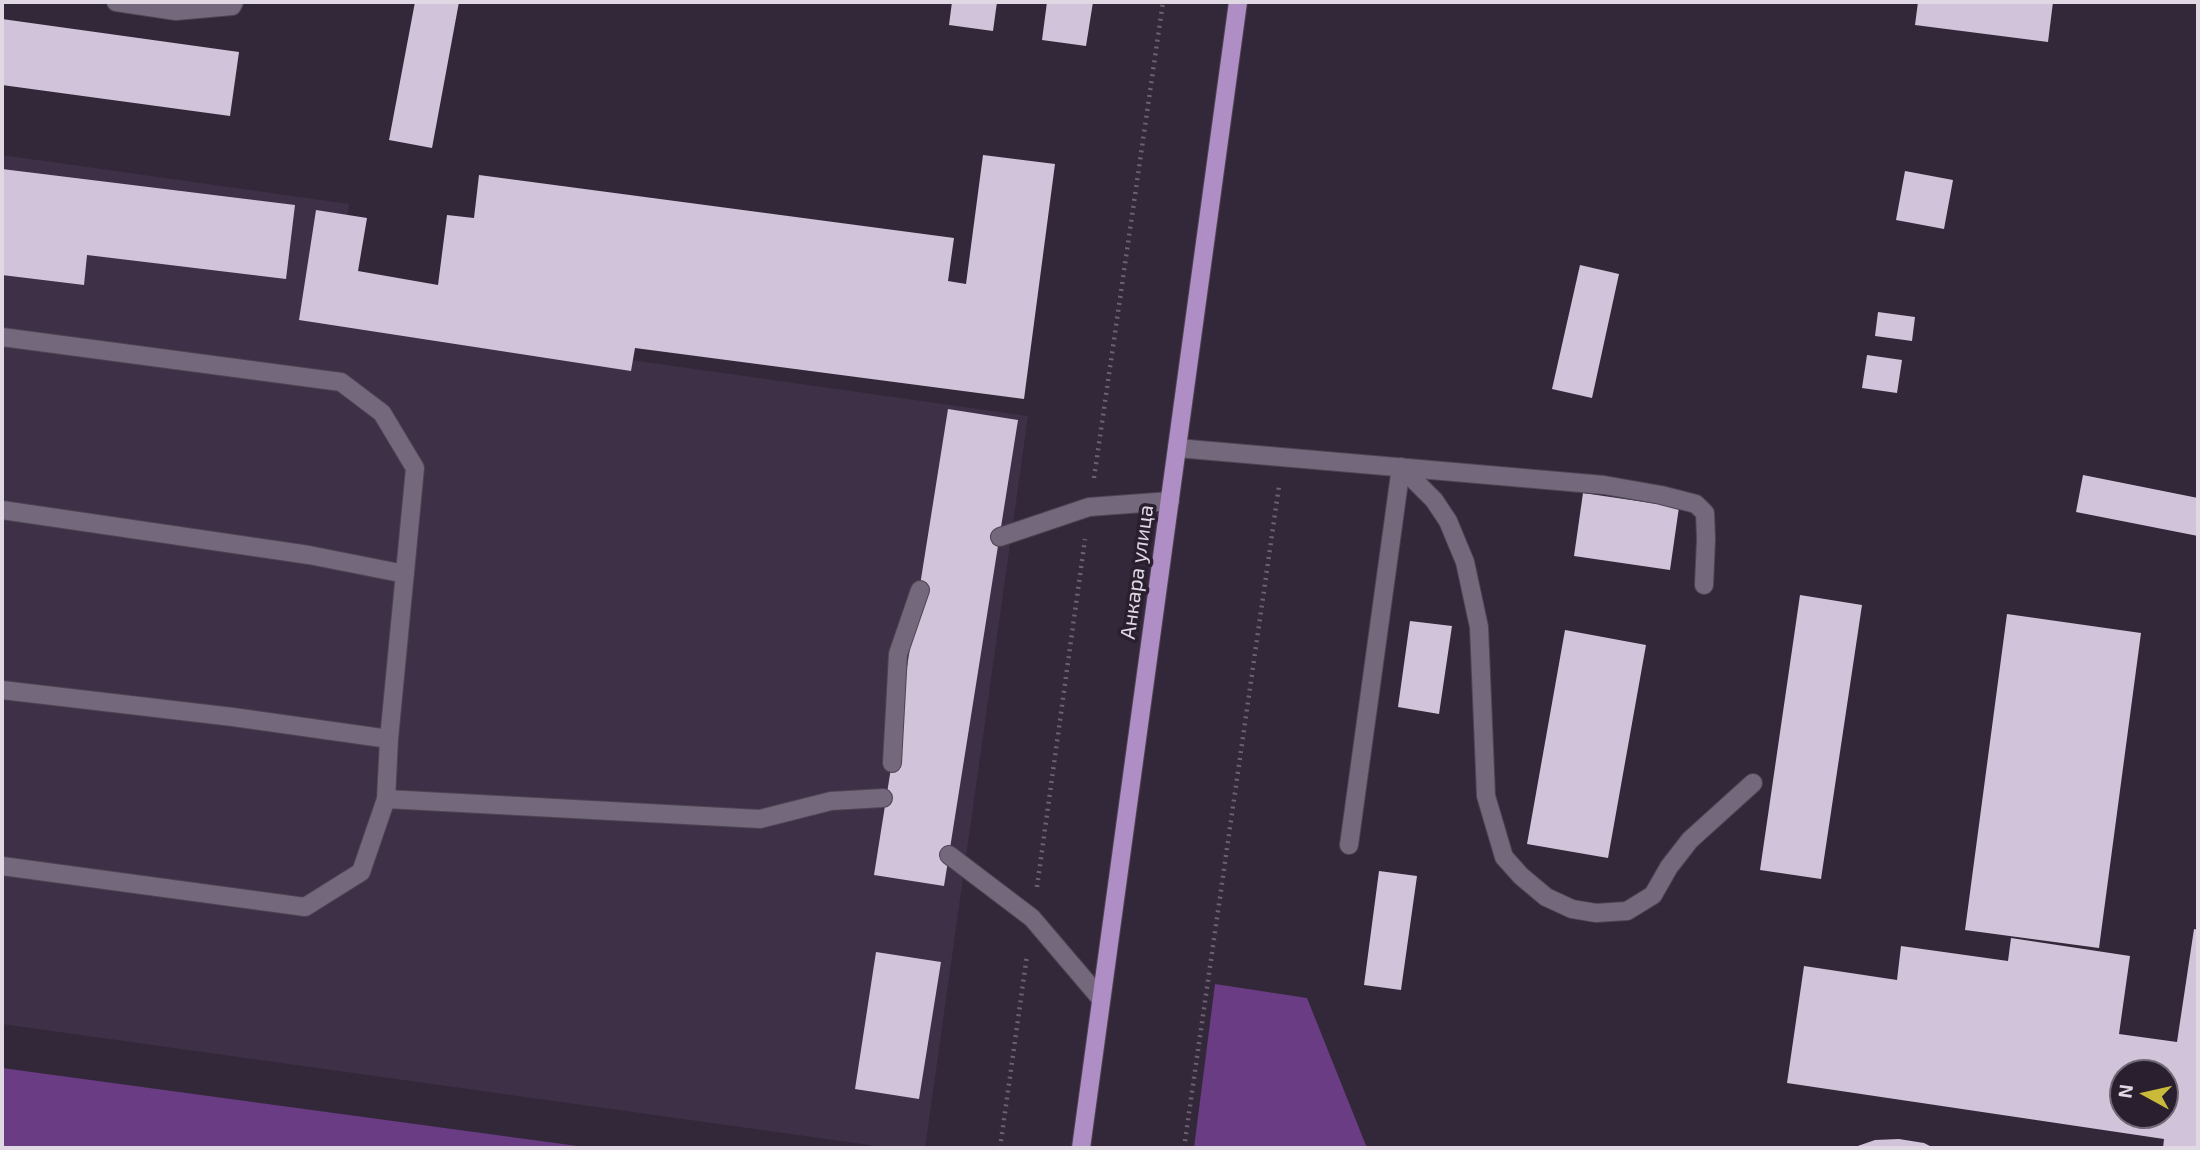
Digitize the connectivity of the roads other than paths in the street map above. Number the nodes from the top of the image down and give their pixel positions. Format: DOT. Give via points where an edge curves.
graph roads {
  1 [pos="116,2"];
  2 [pos="234,2"];
  3 [pos="1238,2"];
  4 [pos="2,337"];
  5 [pos="1177,448"];
  6 [pos="1401,467"];
  7 [pos="1170,501"];
  8 [pos="2,510"];
  9 [pos="1000,537"];
  10 [pos="405,574"];
  11 [pos="1704,585"];
  12 [pos="920,590"];
  13 [pos="2,690"];
  14 [pos="389,739"];
  15 [pos="892,763"];
  16 [pos="1752,783"];
  17 [pos="883,798"];
  18 [pos="386,799"];
  19 [pos="1349,845"];
  20 [pos="949,855"];
  21 [pos="2,866"];
  22 [pos="1101,999"];
  23 [pos="1080,1148"];
  1 -- 2 [label="lane" via="176,11 232,6"];
  3 -- 5 [label="main road, Анкара улица"];
  4 -- 10 [label="lane" via="341,382 382,413 415,468"];
  5 -- 6 [label="lane"];
  5 -- 7 [label="main road, Анкара улица"];
  6 -- 11 [label="lane" via="1604,485 1696,504 1707,520"];
  6 -- 16 [label="lane" via="1434,500 1465,562 1479,627 1486,796 1504,857 1521,876 1546,897 1572,909 1627,911 1653,895 1690,840"];
  6 -- 19 [label="lane"];
  7 -- 9 [label="lane" via="1090,508"];
  7 -- 22 [label="main road, Анкара улица"];
  8 -- 10 [label="lane" via="309,555"];
  10 -- 14 [label="lane"];
  12 -- 15 [label="lane" via="898,654"];
  13 -- 14 [label="lane"];
  14 -- 18 [label="lane"];
  17 -- 18 [label="lane" via="831,801 760,819"];
  18 -- 21 [label="lane" via="361,872 305,907"];
  20 -- 22 [label="lane" via="1032,918"];
  22 -- 23 [label="main road, Анкара улица"];
}
